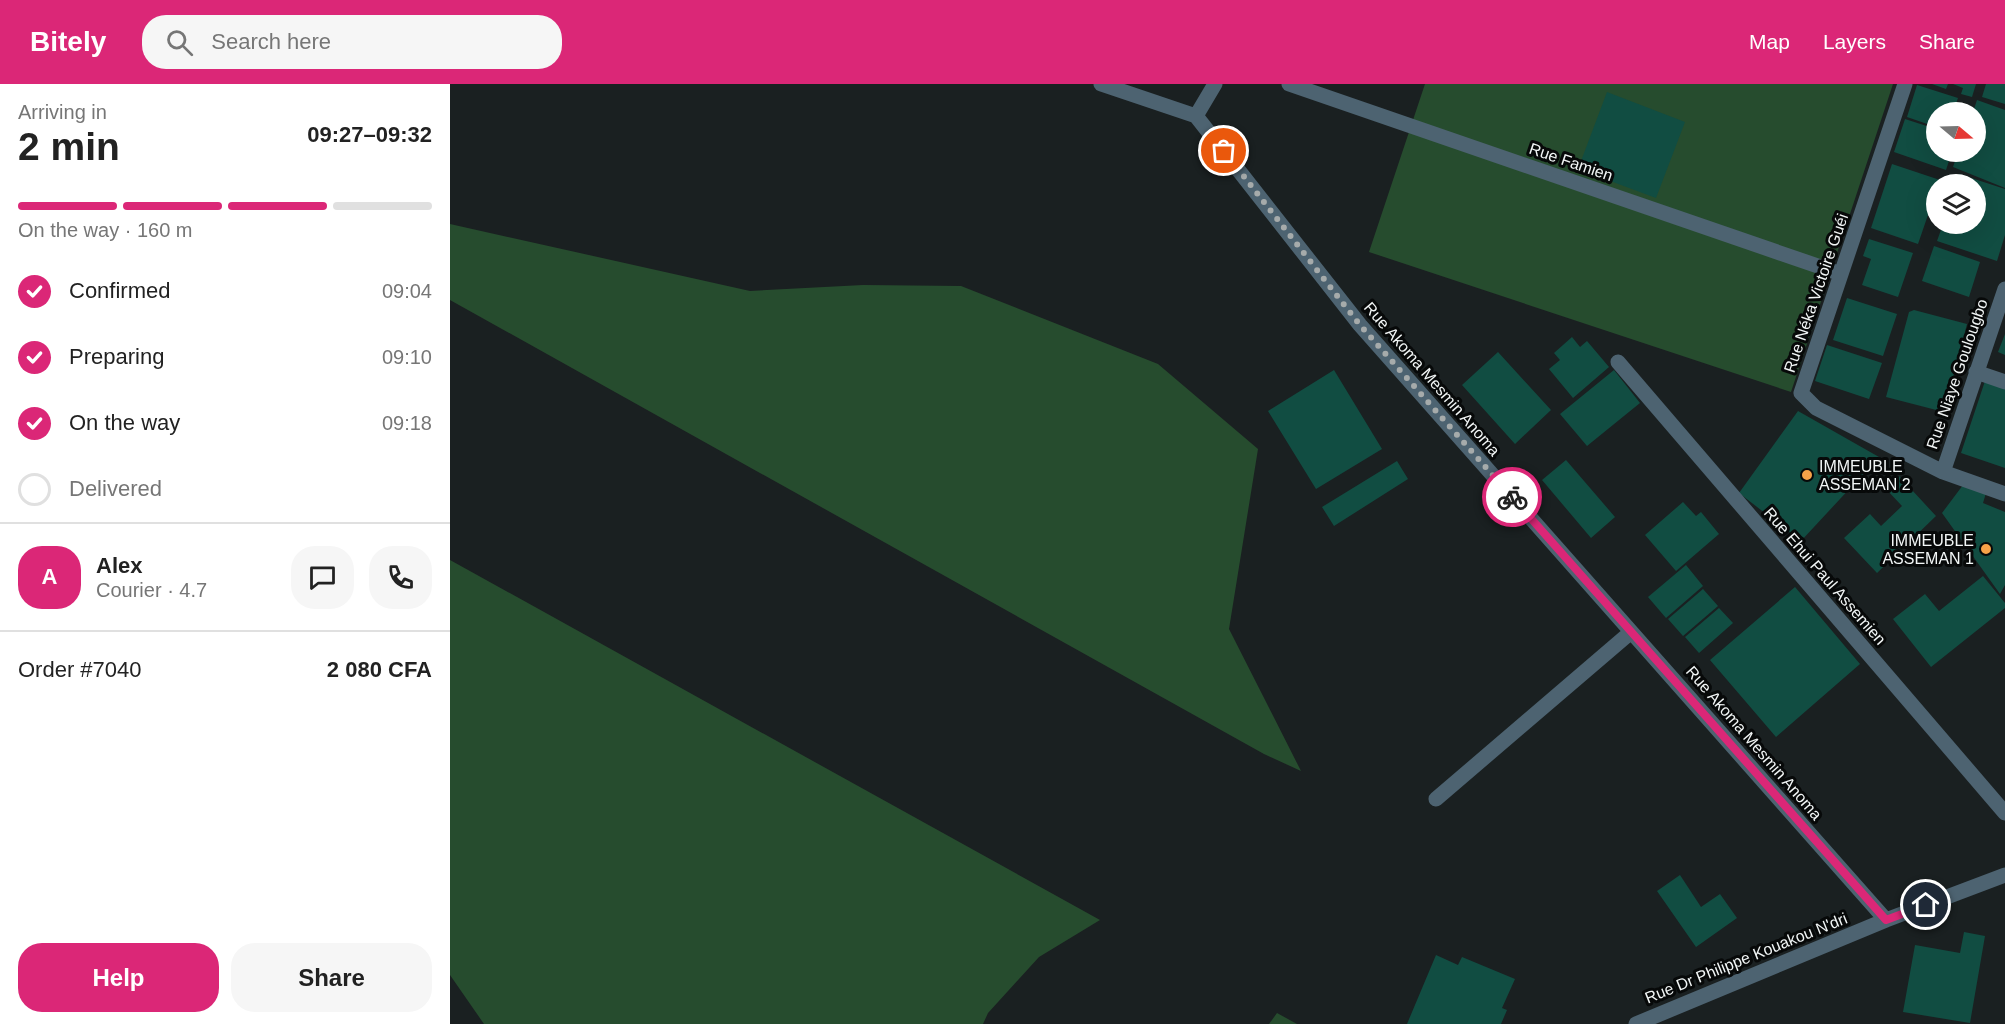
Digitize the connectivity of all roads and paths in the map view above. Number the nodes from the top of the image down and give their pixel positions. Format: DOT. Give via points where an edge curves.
graph roads {
  1 [pos="1101,84"];
  2 [pos="1215,84"];
  3 [pos="1289,84"];
  4 [pos="1905,84"];
  5 [pos="1196,116"];
  6 [pos="1841,274"];
  7 [pos="2005,289"];
  8 [pos="1618,362"];
  9 [pos="1976,372"];
  10 [pos="2005,382"];
  11 [pos="1942,472"];
  12 [pos="2005,494"];
  13 [pos="1631,632"];
  14 [pos="1436,799"];
  15 [pos="2005,813"];
  16 [pos="2005,874"];
  17 [pos="1886,920"];
  18 [pos="1636,1024"];
  1 -- 5 [label="street"];
  2 -- 5 [label="street"];
  3 -- 6 [label="street, Rue Famien"];
  4 -- 6 [label="street, Rue Néka Victoire Guéi"];
  5 -- 13 [label="street, Rue Akoma Mesmin Anoma" via="1360,325"];
  6 -- 11 [label="street, Rue Néka Victoire Guéi" via="1801,393 1816,408"];
  7 -- 9 [label="street, Rue Niaye Goulougbo"];
  8 -- 15 [label="street, Rue Ehui Paul Assemien"];
  9 -- 10 [label="street"];
  9 -- 11 [label="street, Rue Niaye Goulougbo"];
  11 -- 12 [label="street"];
  13 -- 14 [label="street"];
  13 -- 17 [label="street, Rue Akoma Mesmin Anoma"];
  16 -- 17 [label="street, Rue Dr Philippe Kouakou N'dri"];
  17 -- 18 [label="street, Rue Dr Philippe Kouakou N'dri"];
}
